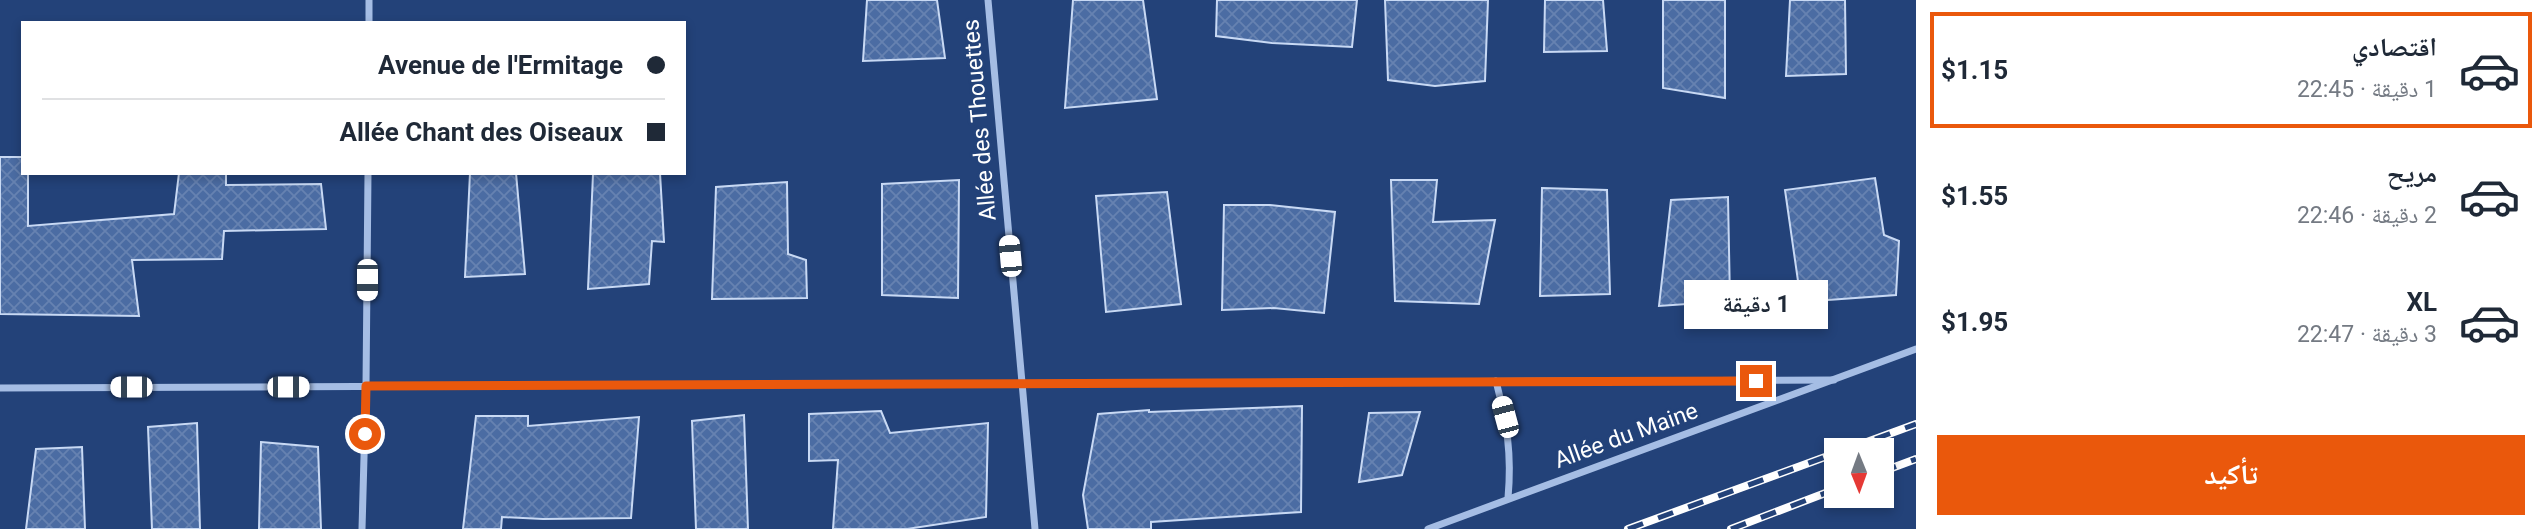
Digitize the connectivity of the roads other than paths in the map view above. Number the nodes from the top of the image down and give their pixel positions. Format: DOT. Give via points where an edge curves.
graph roads {
  1 [pos="369,0"];
  2 [pos="988,0"];
  3 [pos="369,21"];
  4 [pos="368,175"];
  5 [pos="1916,349"];
  6 [pos="1835,380"];
  7 [pos="1496,381"];
  8 [pos="1022,383"];
  9 [pos="366,386"];
  10 [pos="0,388"];
  11 [pos="1508,498"];
  12 [pos="362,529"];
  13 [pos="1035,529"];
  14 [pos="1428,529"];
  1 -- 3 [label="street"];
  2 -- 8 [label="street, Allée des Thouettes"];
  4 -- 9 [label="street"];
  5 -- 6 [label="street, Allée du Maine"];
  6 -- 7 [label="street"];
  6 -- 11 [label="street, Allée du Maine"];
  7 -- 8 [label="street"];
  7 -- 11 [label="street" via="1511,463"];
  8 -- 9 [label="street"];
  8 -- 13 [label="street, Allée des Thouettes"];
  9 -- 10 [label="street"];
  9 -- 12 [label="street"];
  11 -- 14 [label="street, Allée du Maine"];
}
